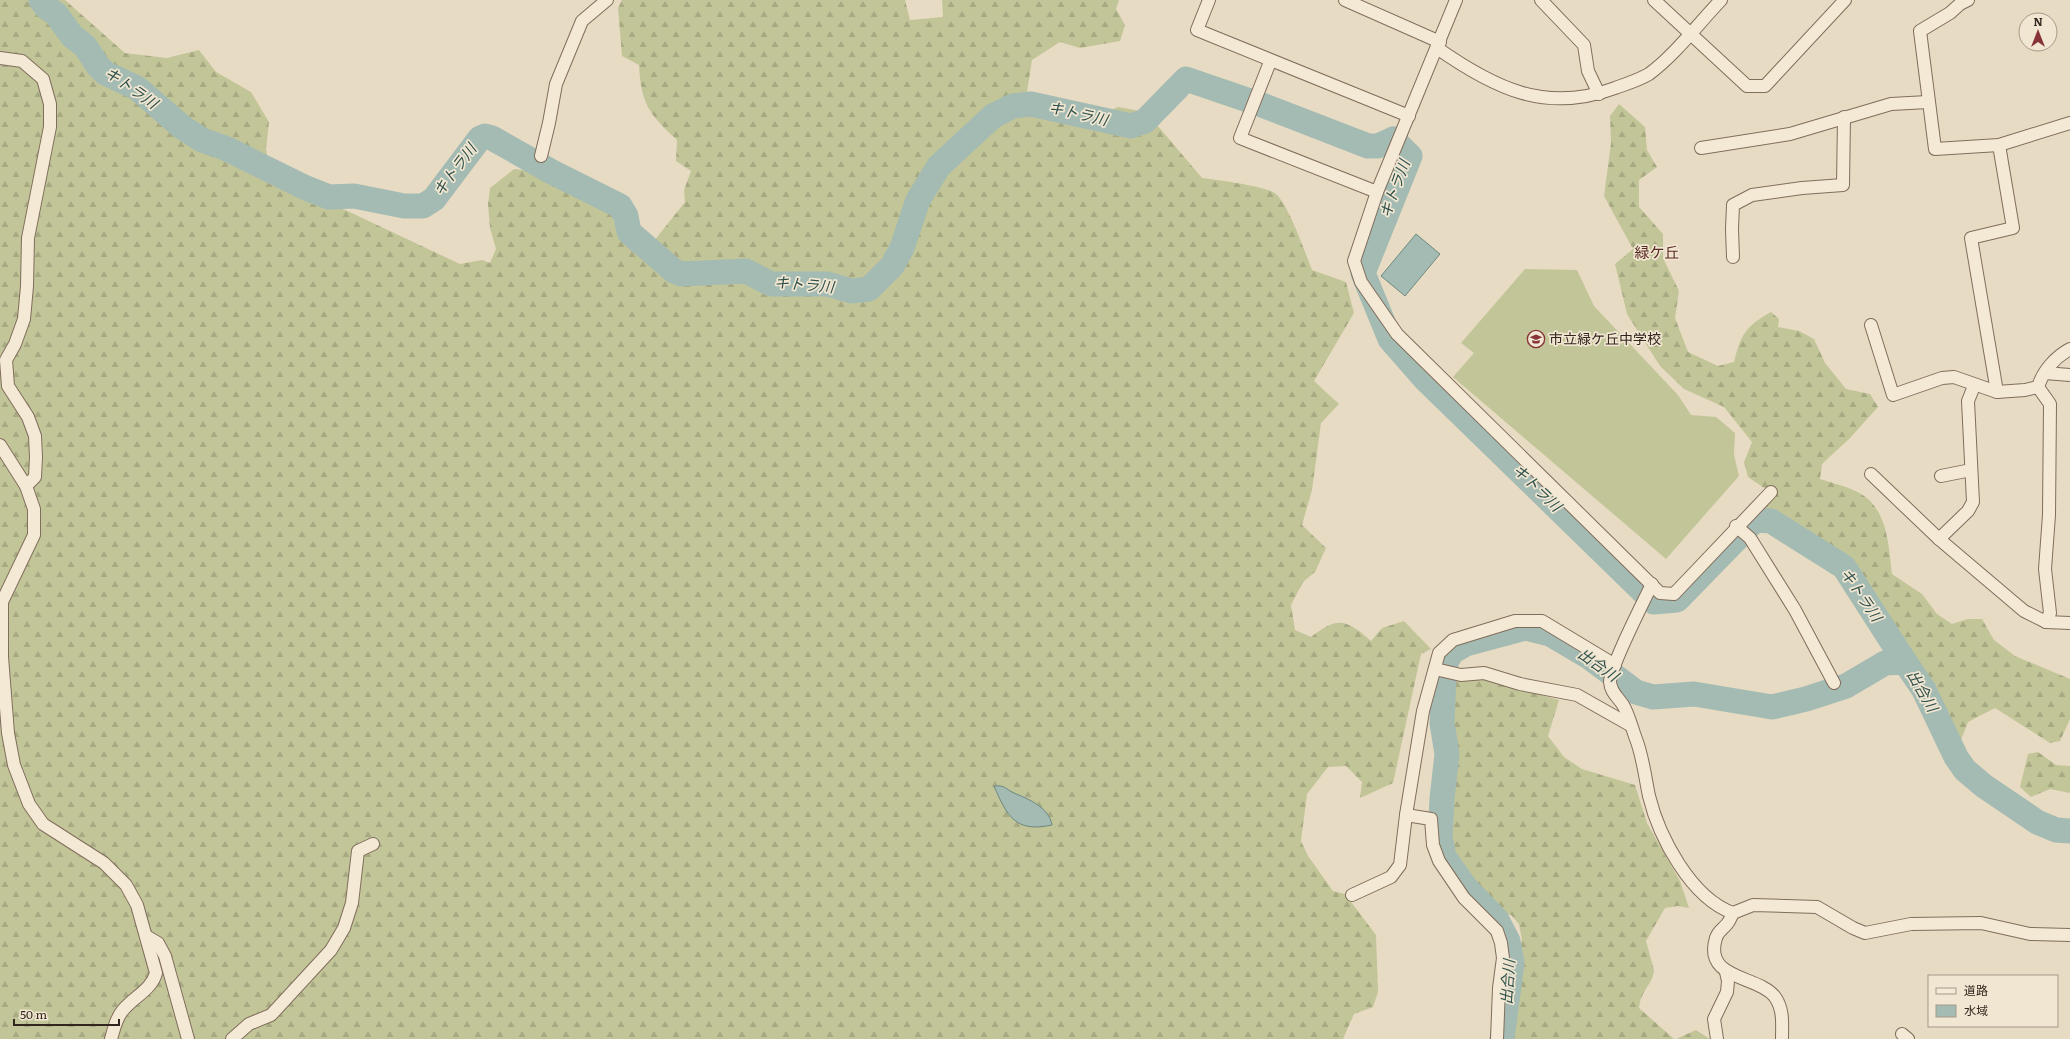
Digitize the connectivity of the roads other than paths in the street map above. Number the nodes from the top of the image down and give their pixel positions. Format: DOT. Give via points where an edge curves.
graph roads {
  1 [pos="607,0"];
  2 [pos="1209,0"];
  3 [pos="1346,0"];
  4 [pos="1456,0"];
  5 [pos="1541,0"];
  6 [pos="1654,0"];
  7 [pos="1721,0"];
  8 [pos="1845,0"];
  9 [pos="1968,0"];
  10 [pos="1689,33"];
  11 [pos="1438,45"];
  12 [pos="0,58"];
  13 [pos="1270,62"];
  14 [pos="1599,94"];
  15 [pos="1928,102"];
  16 [pos="1409,116"];
  17 [pos="1844,117"];
  18 [pos="2070,123"];
  19 [pos="1999,144"];
  20 [pos="1701,148"];
  21 [pos="540,156"];
  22 [pos="1377,192"];
  23 [pos="1733,257"];
  24 [pos="1871,326"];
  25 [pos="2070,349"];
  26 [pos="2045,373"];
  27 [pos="2070,375"];
  28 [pos="1974,386"];
  29 [pos="2038,387"];
  30 [pos="1997,392"];
  31 [pos="0,445"];
  32 [pos="1971,470"];
  33 [pos="1871,474"];
  34 [pos="1941,476"];
  35 [pos="26,486"];
  36 [pos="1770,492"];
  37 [pos="1736,526"];
  38 [pos="1939,539"];
  39 [pos="1652,584"];
  40 [pos="1,603"];
  41 [pos="2046,622"];
  42 [pos="2070,623"];
  43 [pos="1615,665"];
  44 [pos="1435,669"];
  45 [pos="1834,683"];
  46 [pos="1630,724"];
  47 [pos="1406,815"];
  48 [pos="373,844"];
  49 [pos="1352,894"];
  50 [pos="1733,913"];
  51 [pos="2070,935"];
  52 [pos="146,936"];
  53 [pos="1726,972"];
  54 [pos="111,1039"];
  55 [pos="188,1039"];
  56 [pos="232,1039"];
  57 [pos="1497,1039"];
  58 [pos="1717,1039"];
  59 [pos="1782,1039"];
  1 -- 21 [label="street" via="582,21 556,84"];
  2 -- 13 [label="street" via="1197,30"];
  3 -- 11 [label="street"];
  4 -- 11 [label="street"];
  5 -- 14 [label="street" via="1584,45 1588,71"];
  6 -- 10 [label="street"];
  7 -- 10 [label="street"];
  8 -- 10 [label="street" via="1766,86 1747,86"];
  9 -- 15 [label="street" via="1920,31"];
  10 -- 14 [label="street" via="1669,58 1647,75"];
  11 -- 14 [label="street" via="1487,80 1518,93 1549,98"];
  11 -- 16 [label="street"];
  12 -- 35 [label="street" via="22,61 43,79 50,104 50,127 28,238 24,319 6,360 8,386 28,417 35,436 34,477"];
  13 -- 16 [label="street"];
  13 -- 22 [label="street" via="1240,138"];
  15 -- 17 [label="street" via="1891,104"];
  15 -- 19 [label="street" via="1935,149"];
  16 -- 22 [label="street"];
  17 -- 20 [label="street" via="1790,134"];
  17 -- 23 [label="street" via="1843,185 1752,195 1733,205"];
  18 -- 19 [label="street"];
  19 -- 30 [label="street" via="2013,228 1971,238"];
  22 -- 39 [label="street" via="1354,261 1362,282 1397,334"];
  24 -- 28 [label="street" via="1893,395 1942,378 1954,377"];
  25 -- 26 [label="street" via="2052,363"];
  26 -- 27 [label="street"];
  26 -- 29 [label="street"];
  28 -- 30 [label="street"];
  28 -- 32 [label="street" via="1968,400"];
  29 -- 30 [label="street"];
  29 -- 41 [label="street" via="2050,404 2049,515 2045,569 2050,614"];
  31 -- 35 [label="street"];
  32 -- 34 [label="street"];
  32 -- 38 [label="street" via="1974,502"];
  33 -- 38 [label="street"];
  35 -- 40 [label="street" via="34,509 34,535"];
  36 -- 37 [label="street"];
  37 -- 39 [label="street" via="1674,594 1660,593"];
  37 -- 45 [label="street" via="1750,538 1795,610"];
  38 -- 41 [label="street" via="2024,611"];
  39 -- 43 [label="street"];
  40 -- 52 [label="street" via="8,733 14,764 29,804 43,824 104,863 126,885 137,905"];
  41 -- 42 [label="street"];
  43 -- 44 [label="street" via="1542,620 1515,621 1453,640 1438,654"];
  43 -- 46 [label="street" via="1610,681 1614,695 1623,705"];
  44 -- 46 [label="street" via="1461,675 1484,673 1577,695"];
  44 -- 47 [label="street" via="1423,710"];
  46 -- 50 [label="street" via="1641,756 1656,821 1670,847 1699,890 1720,908"];
  47 -- 49 [label="street" via="1400,865 1391,876"];
  47 -- 57 [label="street" via="1431,818 1433,845 1439,861 1464,898 1497,931 1503,958"];
  48 -- 56 [label="street" via="358,851 352,903 344,928 331,950 271,1015 250,1024"];
  50 -- 51 [label="street" via="1753,905 1817,907 1865,933 1911,924 1981,923 2030,934"];
  50 -- 53 [label="street" via="1727,924 1717,933 1715,940 1717,961"];
  52 -- 54 [label="street" via="156,973 154,980 123,1010"];
  52 -- 55 [label="street" via="158,943 166,956"];
  53 -- 58 [label="street" via="1727,992 1714,1019"];
  53 -- 59 [label="street" via="1763,988 1775,997 1782,1012"];
}
